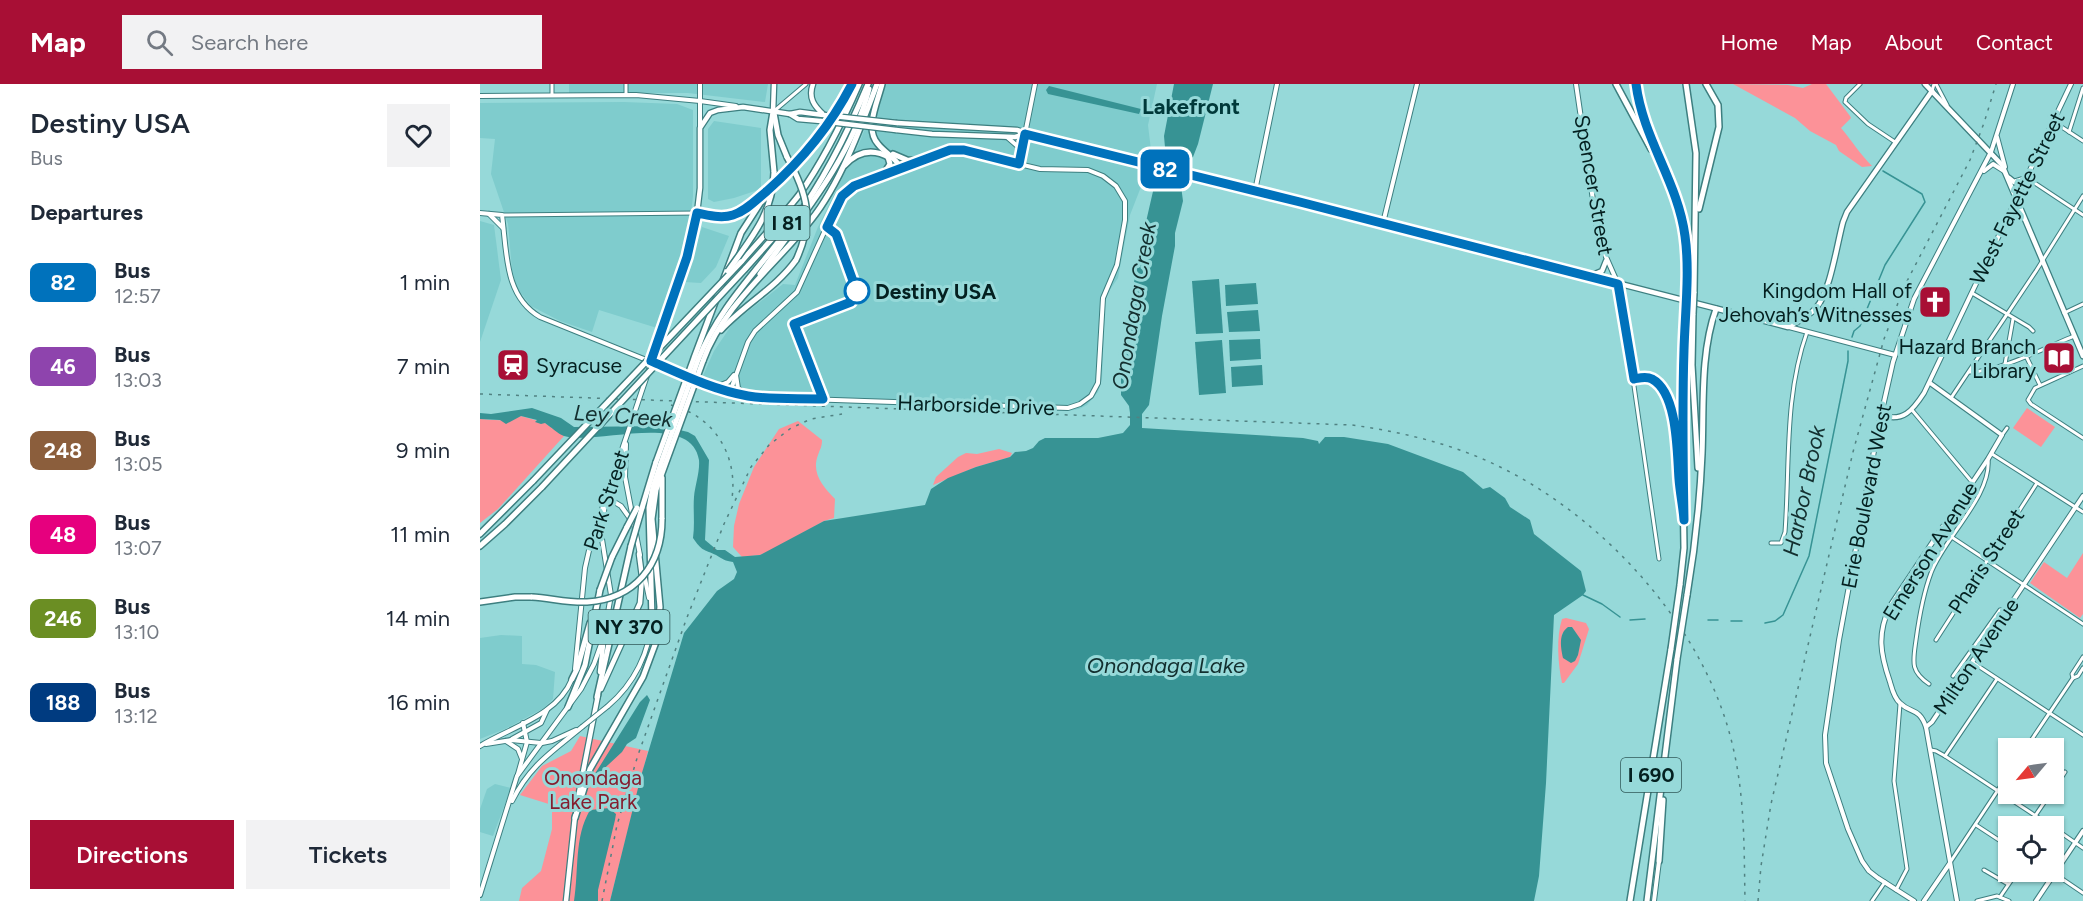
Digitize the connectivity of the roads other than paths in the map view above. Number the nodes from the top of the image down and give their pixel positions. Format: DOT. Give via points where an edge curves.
graph roads {
  1 [pos="552,84"];
  2 [pos="626,84"];
  3 [pos="700,84"];
  4 [pos="774,84"];
  5 [pos="806,84"];
  6 [pos="813,84"];
  7 [pos="852,84"];
  8 [pos="859,84"];
  9 [pos="869,84"];
  10 [pos="877,84"];
  11 [pos="882,84"];
  12 [pos="1035,84"];
  13 [pos="1276,84"];
  14 [pos="1417,84"];
  15 [pos="1576,84"];
  16 [pos="1616,84"];
  17 [pos="1636,84"];
  18 [pos="1686,84"];
  19 [pos="1706,84"];
  20 [pos="1860,84"];
  21 [pos="1925,84"];
  22 [pos="1935,84"];
  23 [pos="2013,84"];
  24 [pos="2071,84"];
  25 [pos="2083,88"];
  26 [pos="1932,91"];
  27 [pos="552,95"];
  28 [pos="626,95"];
  29 [pos="480,96"];
  30 [pos="700,101"];
  31 [pos="743,107"];
  32 [pos="1947,107"];
  33 [pos="773,112"];
  34 [pos="822,118"];
  35 [pos="2054,122"];
  36 [pos="700,128"];
  37 [pos="2069,132"];
  38 [pos="1025,134"];
  39 [pos="1997,135"];
  40 [pos="1006,136"];
  41 [pos="2083,141"];
  42 [pos="1895,142"];
  43 [pos="1022,150"];
  44 [pos="1991,152"];
  45 [pos="888,155"];
  46 [pos="920,161"];
  47 [pos="1019,164"];
  48 [pos="1663,167"];
  49 [pos="900,168"];
  50 [pos="824,173"];
  51 [pos="838,173"];
  52 [pos="883,175"];
  53 [pos="2007,175"];
  54 [pos="784,176"];
  55 [pos="1980,176"];
  56 [pos="2027,178"];
  57 [pos="1255,192"];
  58 [pos="2083,196"];
  59 [pos="2016,198"];
  60 [pos="2074,209"];
  61 [pos="480,213"];
  62 [pos="697,213"];
  63 [pos="488,214"];
  64 [pos="502,215"];
  65 [pos="2083,215"];
  66 [pos="1383,224"];
  67 [pos="1696,229"];
  68 [pos="504,230"];
  69 [pos="1606,261"];
  70 [pos="2042,261"];
  71 [pos="1587,277"];
  72 [pos="719,284"];
  73 [pos="1618,284"];
  74 [pos="1972,293"];
  75 [pos="739,302"];
  76 [pos="2083,304"];
  77 [pos="1716,309"];
  78 [pos="2064,313"];
  79 [pos="2006,315"];
  80 [pos="2013,319"];
  81 [pos="1788,327"];
  82 [pos="2033,331"];
  83 [pos="1807,332"];
  84 [pos="2074,336"];
  85 [pos="711,343"];
  86 [pos="1895,355"];
  87 [pos="2026,356"];
  88 [pos="2083,356"];
  89 [pos="698,360"];
  90 [pos="651,361"];
  91 [pos="2005,364"];
  92 [pos="2083,366"];
  93 [pos="736,372"];
  94 [pos="1968,372"];
  95 [pos="1634,379"];
  96 [pos="1930,383"];
  97 [pos="2040,385"];
  98 [pos="715,388"];
  99 [pos="730,392"];
  100 [pos="751,397"];
  101 [pos="1951,399"];
  102 [pos="1912,410"];
  103 [pos="1881,415"];
  104 [pos="2007,428"];
  105 [pos="2002,435"];
  106 [pos="626,436"];
  107 [pos="2083,438"];
  108 [pos="1992,454"];
  109 [pos="1988,459"];
  110 [pos="661,463"];
  111 [pos="1972,482"];
  112 [pos="2037,483"];
  113 [pos="1698,494"];
  114 [pos="2083,496"];
  115 [pos="606,497"];
  116 [pos="2075,507"];
  117 [pos="639,508"];
  118 [pos="2083,512"];
  119 [pos="1684,520"];
  120 [pos="631,526"];
  121 [pos="1941,530"];
  122 [pos="480,534"];
  123 [pos="1952,537"];
  124 [pos="1771,543"];
  125 [pos="480,546"];
  126 [pos="639,554"];
  127 [pos="1659,559"];
  128 [pos="1987,559"];
  129 [pos="2024,584"];
  130 [pos="600,590"];
  131 [pos="480,602"];
  132 [pos="2007,609"];
  133 [pos="652,619"];
  134 [pos="2083,624"];
  135 [pos="604,636"];
  136 [pos="1936,640"];
  137 [pos="2083,657"];
  138 [pos="1972,662"];
  139 [pos="2083,668"];
  140 [pos="1953,676"];
  141 [pos="2073,678"];
  142 [pos="572,679"];
  143 [pos="1997,679"];
  144 [pos="1929,684"];
  145 [pos="597,697"];
  146 [pos="1900,704"];
  147 [pos="568,707"];
  148 [pos="547,710"];
  149 [pos="2050,714"];
  150 [pos="523,723"];
  151 [pos="1926,727"];
  152 [pos="526,732"];
  153 [pos="2083,735"];
  154 [pos="2033,738"];
  155 [pos="563,739"];
  156 [pos="502,740"];
  157 [pos="511,740"];
  158 [pos="527,742"];
  159 [pos="542,743"];
  160 [pos="480,746"];
  161 [pos="1931,750"];
  162 [pos="1945,756"];
  163 [pos="522,761"];
  164 [pos="517,776"];
  165 [pos="1663,777"];
  166 [pos="1998,791"];
  167 [pos="2017,804"];
  168 [pos="2043,804"];
  169 [pos="508,809"];
  170 [pos="2035,816"];
  171 [pos="574,818"];
  172 [pos="1976,825"];
  173 [pos="2083,831"];
  174 [pos="2064,835"];
  175 [pos="1998,839"];
  176 [pos="2075,843"];
  177 [pos="2083,848"];
  178 [pos="2064,860"];
  179 [pos="1659,861"];
  180 [pos="1950,863"];
  181 [pos="1984,870"];
  182 [pos="2064,880"];
  183 [pos="1884,882"];
  184 [pos="2049,882"];
  185 [pos="2008,884"];
  186 [pos="1896,890"];
  187 [pos="2083,893"];
  188 [pos="480,895"];
  189 [pos="2000,897"];
  190 [pos="566,901"];
  191 [pos="1630,901"];
  192 [pos="1647,901"];
  193 [pos="1654,901"];
  194 [pos="1872,901"];
  195 [pos="1914,901"];
  196 [pos="1924,901"];
  197 [pos="1957,901"];
  198 [pos="1977,901"];
  199 [pos="2009,901"];
  200 [pos="2036,901"];
  1 -- 27 [label="street"];
  2 -- 28 [label="street"];
  3 -- 30 [label="street, Park Street / NY 370"];
  4 -- 33 [label="main road"];
  5 -- 33 [label="street"];
  6 -- 34 [label="main road" via="811,98"];
  7 -- 54 [label="highway" via="825,129"];
  8 -- 72 [label="highway, I 81, bridge" via="815,171 783,215"];
  9 -- 50 [label="highway, I 81"];
  9 -- 75 [label="highway" via="858,120 829,176"];
  10 -- 51 [label="highway"];
  11 -- 45 [label="highway" via="872,134"];
  12 -- 38 [label="street"];
  13 -- 57 [label="street"];
  14 -- 66 [label="street"];
  15 -- 69 [label="street, Spencer Street" via="1598,232"];
  16 -- 48 [label="highway"];
  17 -- 48 [label="highway, I 690" via="1642,118"];
  18 -- 67 [label="highway, I 690" via="1696,153"];
  19 -- 67 [label="highway" via="1718,105 1719,126"];
  20 -- 42 [label="street" via="1845,100 1868,124"];
  21 -- 26 [label="main road"];
  22 -- 26 [label="street"];
  22 -- 32 [label="street"];
  23 -- 39 [label="street, Erie Boulevard West"];
  24 -- 35 [label="street, West Fayette Street"];
  25 -- 37 [label="street"];
  26 -- 32 [label="main road"];
  26 -- 42 [label="main road"];
  27 -- 28 [label="street"];
  27 -- 29 [label="street"];
  28 -- 30 [label="street"];
  30 -- 31 [label="street"];
  30 -- 36 [label="street, Park Street / NY 370"];
  31 -- 33 [label="main road"];
  31 -- 36 [label="main road" via="714,111"];
  32 -- 44 [label="main road"];
  33 -- 34 [label="main road" via="800,112"];
  33 -- 72 [label="highway, bridge" via="773,190 767,212"];
  33 -- 85 [label="highway, bridge" via="778,135 806,204 801,248 776,283 730,320"];
  34 -- 38 [label="main road, bridge" via="1017,130"];
  34 -- 40 [label="main road, bridge" via="932,134"];
  35 -- 37 [label="street"];
  35 -- 56 [label="street, West Fayette Street"];
  36 -- 62 [label="main road, Park Street / NY 370"];
  37 -- 41 [label="street"];
  38 -- 40 [label="main road"];
  38 -- 43 [label="street"];
  38 -- 57 [label="main road"];
  39 -- 44 [label="street, Erie Boulevard West"];
  39 -- 53 [label="street"];
  40 -- 43 [label="street"];
  42 -- 81 [label="main road" via="1847,212 1820,303"];
  43 -- 47 [label="street"];
  44 -- 53 [label="main road"];
  44 -- 55 [label="street, Erie Boulevard West"];
  45 -- 46 [label="highway"];
  45 -- 49 [label="highway"];
  45 -- 51 [label="highway" via="859,154"];
  45 -- 52 [label="highway" via="890,164"];
  46 -- 47 [label="street, Harborside Drive" via="957,149"];
  46 -- 49 [label="street, Harborside Drive"];
  47 -- 100 [label="street, Harborside Drive" via="1048,170 1088,170 1110,180 1125,201 1117,265 1103,298 1100,375 1091,396 1068,408"];
  48 -- 119 [label="highway, I 690, bridge" via="1676,195 1686,248"];
  49 -- 52 [label="street, Harborside Drive"];
  50 -- 89 [label="highway" via="795,221 720,314"];
  50 -- 125 [label="highway, I 81, bridge" via="796,212 745,269 542,487"];
  51 -- 75 [label="highway" via="812,220"];
  52 -- 93 [label="street, Harborside Drive" via="854,186 842,196 801,286 755,331"];
  53 -- 55 [label="street" via="1994,164"];
  53 -- 56 [label="main road" via="2014,182"];
  53 -- 59 [label="main road"];
  54 -- 62 [label="highway" via="734,215"];
  54 -- 89 [label="highway" via="761,201 741,233"];
  55 -- 86 [label="street, Erie Boulevard West" via="1914,300"];
  56 -- 59 [label="street, West Fayette Street"];
  56 -- 60 [label="street"];
  57 -- 66 [label="main road"];
  58 -- 60 [label="street"];
  59 -- 70 [label="main road"];
  59 -- 74 [label="street, West Fayette Street"];
  60 -- 65 [label="street"];
  60 -- 70 [label="street"];
  61 -- 63 [label="street"];
  62 -- 64 [label="street"];
  62 -- 90 [label="street, Park Street / NY 370" via="687,257"];
  63 -- 64 [label="street"];
  63 -- 68 [label="street"];
  64 -- 68 [label="street, Harborside Drive"];
  66 -- 71 [label="main road"];
  67 -- 113 [label="highway, I 690, bridge" via="1692,365"];
  68 -- 90 [label="street, Harborside Drive" via="511,282 526,308"];
  69 -- 71 [label="main road" via="1600,272"];
  69 -- 73 [label="street, Spencer Street"];
  70 -- 78 [label="main road"];
  70 -- 79 [label="street"];
  71 -- 73 [label="main road"];
  72 -- 122 [label="highway, I 81, bridge"];
  73 -- 77 [label="main road"];
  73 -- 95 [label="main road"];
  74 -- 79 [label="street"];
  74 -- 96 [label="street, West Fayette Street"];
  75 -- 85 [label="highway"];
  76 -- 78 [label="street"];
  77 -- 81 [label="main road"];
  77 -- 113 [label="highway" via="1703,385"];
  78 -- 84 [label="main road"];
  79 -- 80 [label="street"];
  79 -- 94 [label="street"];
  80 -- 82 [label="street"];
  80 -- 91 [label="street"];
  81 -- 83 [label="street"];
  83 -- 86 [label="street"];
  83 -- 124 [label="street" via="1790,408 1783,541"];
  84 -- 87 [label="street"];
  84 -- 88 [label="main road"];
  85 -- 89 [label="highway"];
  86 -- 103 [label="street, Erie Boulevard West"];
  87 -- 91 [label="street"];
  87 -- 97 [label="street"];
  89 -- 110 [label="highway, bridge"];
  89 -- 110 [label="highway, bridge"];
  90 -- 98 [label="street, Harborside Drive"];
  90 -- 106 [label="street, Park Street / NY 370"];
  91 -- 94 [label="street"];
  92 -- 97 [label="street"];
  93 -- 98 [label="street" via="728,382"];
  93 -- 99 [label="street, Harborside Drive"];
  93 -- 100 [label="street" via="738,388"];
  94 -- 101 [label="street"];
  95 -- 119 [label="highway" via="1645,377 1665,393 1675,434"];
  95 -- 127 [label="street"];
  96 -- 101 [label="street"];
  96 -- 102 [label="street, West Fayette Street"];
  97 -- 107 [label="street" via="2028,400 2031,404"];
  98 -- 99 [label="street, Harborside Drive"];
  99 -- 100 [label="street, Harborside Drive"];
  101 -- 105 [label="street"];
  102 -- 103 [label="street" via="1899,417"];
  102 -- 111 [label="street"];
  103 -- 183 [label="street, Erie Boulevard West" via="1830,693 1824,751 1857,851 1869,871"];
  104 -- 105 [label="street, Emerson Avenue"];
  105 -- 108 [label="street, Emerson Avenue"];
  106 -- 115 [label="street, Park Street / NY 370"];
  106 -- 120 [label="street, NY 370" via="625,477"];
  108 -- 109 [label="street, Emerson Avenue"];
  108 -- 112 [label="street"];
  109 -- 111 [label="street, Emerson Avenue"];
  109 -- 123 [label="street" via="1981,490"];
  110 -- 117 [label="highway" via="652,474"];
  110 -- 131 [label="highway, bridge" via="662,535 647,572 629,589 611,598 586,602 532,597"];
  110 -- 133 [label="highway" via="649,508"];
  110 -- 171 [label="highway" via="652,519 660,607 656,642 643,677 590,768"];
  111 -- 121 [label="street, Emerson Avenue"];
  112 -- 116 [label="street"];
  112 -- 128 [label="street, Pharis Street"];
  113 -- 165 [label="highway, I 690, bridge"];
  114 -- 116 [label="street, Milton Avenue"];
  115 -- 120 [label="street, NY 370" via="624,508"];
  115 -- 135 [label="street, NY 370" via="601,533 611,595"];
  115 -- 142 [label="street, Park Street" via="588,553"];
  116 -- 118 [label="street"];
  116 -- 129 [label="street, Milton Avenue"];
  117 -- 120 [label="highway, bridge"];
  117 -- 145 [label="highway, bridge"];
  119 -- 191 [label="highway, I 690, bridge" via="1671,649"];
  120 -- 126 [label="street, NY 370"];
  120 -- 130 [label="highway, bridge" via="612,557"];
  121 -- 123 [label="street"];
  121 -- 146 [label="street, Emerson Avenue" via="1890,606 1882,627 1883,662"];
  123 -- 128 [label="street"];
  123 -- 144 [label="street" via="1931,572 1918,628 1914,667"];
  126 -- 133 [label="street"];
  126 -- 145 [label="main road, NY 370" via="639,603"];
  128 -- 129 [label="street"];
  128 -- 136 [label="street, Pharis Street"];
  129 -- 132 [label="street, Milton Avenue"];
  129 -- 134 [label="street"];
  130 -- 142 [label="highway"];
  130 -- 147 [label="highway" via="585,665"];
  132 -- 138 [label="street, Milton Avenue"];
  132 -- 140 [label="street" via="2000,610"];
  133 -- 155 [label="street, bridge" via="640,666 622,692"];
  135 -- 145 [label="main road, NY 370"];
  135 -- 147 [label="street" via="583,686"];
  137 -- 141 [label="street"];
  138 -- 143 [label="street"];
  138 -- 151 [label="street, Milton Avenue"];
  139 -- 141 [label="street"];
  141 -- 149 [label="street"];
  142 -- 148 [label="street, Park Street" via="560,700"];
  143 -- 149 [label="street"];
  143 -- 162 [label="street"];
  145 -- 171 [label="main road, NY 370"];
  146 -- 151 [label="street" via="1918,712"];
  146 -- 186 [label="street, Emerson Avenue" via="1894,781 1907,869"];
  147 -- 159 [label="street"];
  148 -- 150 [label="street, Park Street"];
  148 -- 152 [label="street" via="541,723"];
  149 -- 153 [label="street"];
  149 -- 154 [label="street"];
  150 -- 152 [label="street"];
  150 -- 160 [label="street, Park Street"];
  151 -- 161 [label="street, Milton Avenue"];
  152 -- 157 [label="street"];
  152 -- 158 [label="street"];
  155 -- 159 [label="street"];
  155 -- 169 [label="street" via="527,774"];
  156 -- 157 [label="street"];
  156 -- 160 [label="street"];
  156 -- 163 [label="street" via="514,746"];
  157 -- 158 [label="street"];
  158 -- 159 [label="street"];
  158 -- 163 [label="street"];
  159 -- 164 [label="street"];
  161 -- 162 [label="street"];
  161 -- 180 [label="street, Milton Avenue"];
  162 -- 166 [label="street"];
  163 -- 164 [label="street"];
  164 -- 169 [label="street"];
  165 -- 179 [label="highway"];
  165 -- 192 [label="highway, I 690"];
  166 -- 172 [label="street"];
  167 -- 170 [label="street"];
  168 -- 170 [label="street"];
  169 -- 188 [label="street"];
  171 -- 190 [label="main road, NY 370"];
  172 -- 175 [label="street"];
  172 -- 180 [label="street"];
  173 -- 176 [label="street"];
  174 -- 176 [label="street"];
  176 -- 177 [label="street"];
  176 -- 178 [label="street"];
  179 -- 193 [label="street"];
  180 -- 196 [label="street"];
  180 -- 197 [label="street, Milton Avenue"];
  181 -- 185 [label="street"];
  182 -- 187 [label="street"];
  183 -- 186 [label="street, Erie Boulevard West"];
  183 -- 194 [label="street"];
  184 -- 200 [label="street"];
  185 -- 189 [label="street"];
  186 -- 195 [label="street, Erie Boulevard West"];
  189 -- 198 [label="street"];
  189 -- 199 [label="street"];
}
